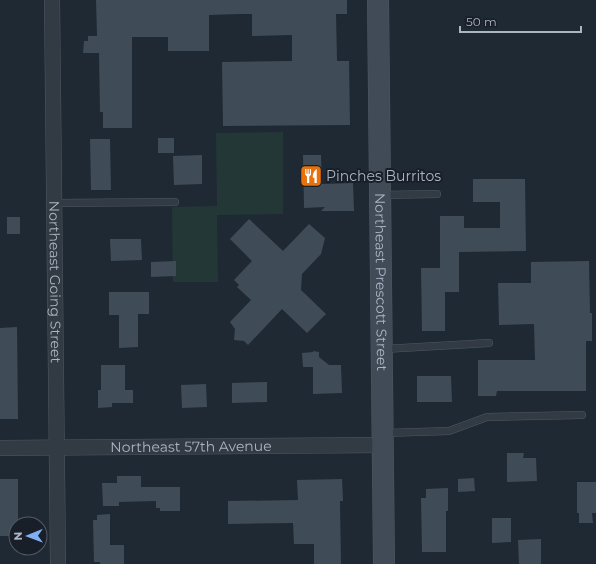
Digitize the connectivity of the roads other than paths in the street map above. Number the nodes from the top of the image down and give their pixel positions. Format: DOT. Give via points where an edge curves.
graph roads {
  1 [pos="52,0"];
  2 [pos="378,0"];
  3 [pos="437,194"];
  4 [pos="381,195"];
  5 [pos="175,202"];
  6 [pos="54,203"];
  7 [pos="489,343"];
  8 [pos="382,349"];
  9 [pos="582,415"];
  10 [pos="383,439"];
  11 [pos="57,447"];
  12 [pos="0,448"];
  13 [pos="58,564"];
  14 [pos="384,564"];
  1 -- 6 [label="street, Northeast Going Street"];
  2 -- 4 [label="street, Northeast Prescott Street"];
  3 -- 4 [label="lane"];
  4 -- 8 [label="street, Northeast Prescott Street"];
  5 -- 6 [label="lane"];
  6 -- 11 [label="street, Northeast Going Street"];
  7 -- 8 [label="lane"];
  8 -- 10 [label="street, Northeast Prescott Street"];
  9 -- 10 [label="lane" via="487,417 449,431"];
  10 -- 11 [label="street, Northeast 57th Avenue"];
  10 -- 14 [label="street, Northeast Prescott Street"];
  11 -- 12 [label="street, Northeast 57th Avenue"];
  11 -- 13 [label="street, Northeast Going Street"];
}
